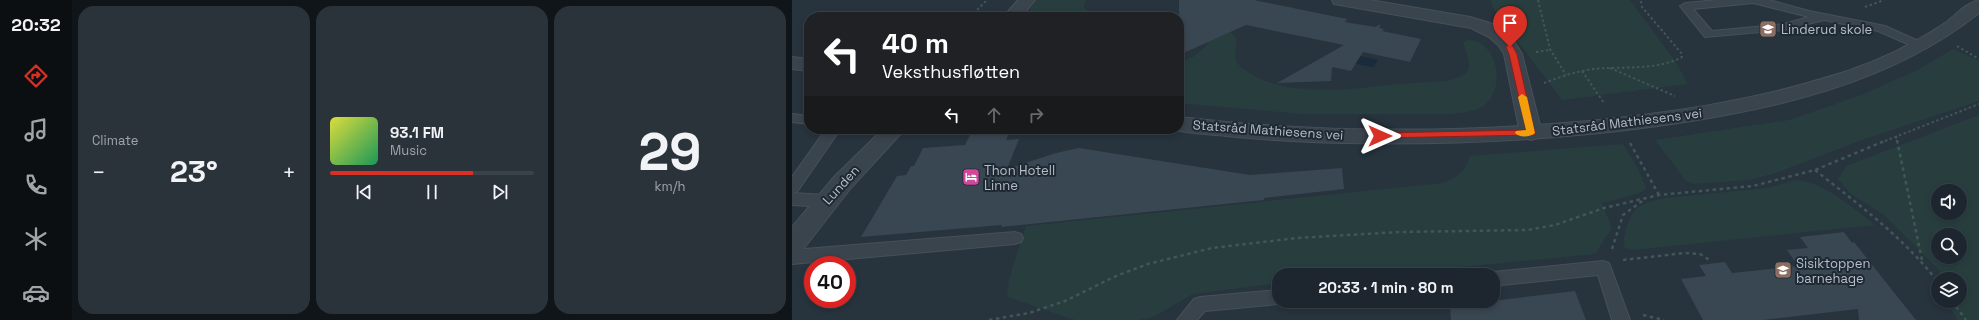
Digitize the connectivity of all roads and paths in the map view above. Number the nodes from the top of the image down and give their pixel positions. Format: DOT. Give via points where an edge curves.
graph roads {
  1 [pos="987,0"];
  2 [pos="1027,0"];
  3 [pos="1340,0"];
  4 [pos="1538,0"];
  5 [pos="1644,0"];
  6 [pos="1753,0"];
  7 [pos="1757,0"];
  8 [pos="1884,0"];
  9 [pos="1979,5"];
  10 [pos="1858,10"];
  11 [pos="975,12"];
  12 [pos="1016,12"];
  13 [pos="1824,17"];
  14 [pos="1954,44"];
  15 [pos="1921,46"];
  16 [pos="1979,59"];
  17 [pos="792,63"];
  18 [pos="804,64"];
  19 [pos="1609,67"];
  20 [pos="1582,71"];
  21 [pos="1566,75"];
  22 [pos="1540,84"];
  23 [pos="1678,97"];
  24 [pos="1604,103"];
  25 [pos="1979,104"];
  26 [pos="792,118"];
  27 [pos="804,119"];
  28 [pos="1184,124"];
  29 [pos="1530,133"];
  30 [pos="830,134"];
  31 [pos="889,134"];
  32 [pos="1896,136"];
  33 [pos="1630,143"];
  34 [pos="1815,170"];
  35 [pos="792,188"];
  36 [pos="1660,195"];
  37 [pos="1647,198"];
  38 [pos="792,199"];
  39 [pos="826,201"];
  40 [pos="1015,238"];
  41 [pos="792,245"];
  42 [pos="792,257"];
  43 [pos="1922,260"];
  44 [pos="1711,261"];
  45 [pos="1606,264"];
  46 [pos="1931,272"];
  47 [pos="1500,278"];
  48 [pos="1272,298"];
  49 [pos="1957,308"];
  50 [pos="989,320"];
  51 [pos="1186,320"];
  52 [pos="1621,320"];
  53 [pos="1966,320"];
  1 -- 11 [label="path"];
  2 -- 12 [label="street"];
  3 -- 29 [label="street" via="1470,22 1482,25 1500,35 1513,54"];
  4 -- 21 [label="path" via="1550,50"];
  5 -- 19 [label="path" via="1641,2 1642,7 1682,57 1650,66"];
  6 -- 13 [label="lane" via="1684,6 1709,35 1784,27"];
  7 -- 13 [label="lane"];
  8 -- 10 [label="path"];
  9 -- 15 [label="street, Statsråd Mathiesens vei" via="1956,24"];
  13 -- 15 [label="lane" via="1881,28"];
  14 -- 16 [label="path"];
  15 -- 29 [label="street, Statsråd Mathiesens vei" via="1858,74 1770,99 1657,120"];
  17 -- 18 [label="street"];
  19 -- 20 [label="path"];
  19 -- 23 [label="path"];
  20 -- 21 [label="path"];
  20 -- 24 [label="path"];
  21 -- 22 [label="path"];
  25 -- 32 [label="path"];
  26 -- 27 [label="lane"];
  28 -- 29 [label="street, Statsråd Mathiesens vei" via="1338,136"];
  30 -- 35 [label="lane"];
  31 -- 39 [label="street, Lunden"];
  32 -- 34 [label="path"];
  32 -- 43 [label="path"];
  33 -- 36 [label="path"];
  34 -- 36 [label="path" via="1753,186"];
  34 -- 43 [label="path" via="1888,228"];
  36 -- 37 [label="path"];
  37 -- 45 [label="path" via="1623,215"];
  37 -- 50 [label="path" via="1604,208 1555,225 1528,230 1399,232 1297,238 1212,248 1148,264 1116,276 1065,301 1029,313"];
  38 -- 39 [label="lane"];
  39 -- 41 [label="street, Lunden"];
  40 -- 42 [label="lane"];
  43 -- 46 [label="path"];
  44 -- 45 [label="path" via="1700,254 1685,253"];
  45 -- 47 [label="lane"];
  45 -- 52 [label="lane"];
  48 -- 51 [label="lane" via="1200,304"];
  49 -- 53 [label="path"];
}
